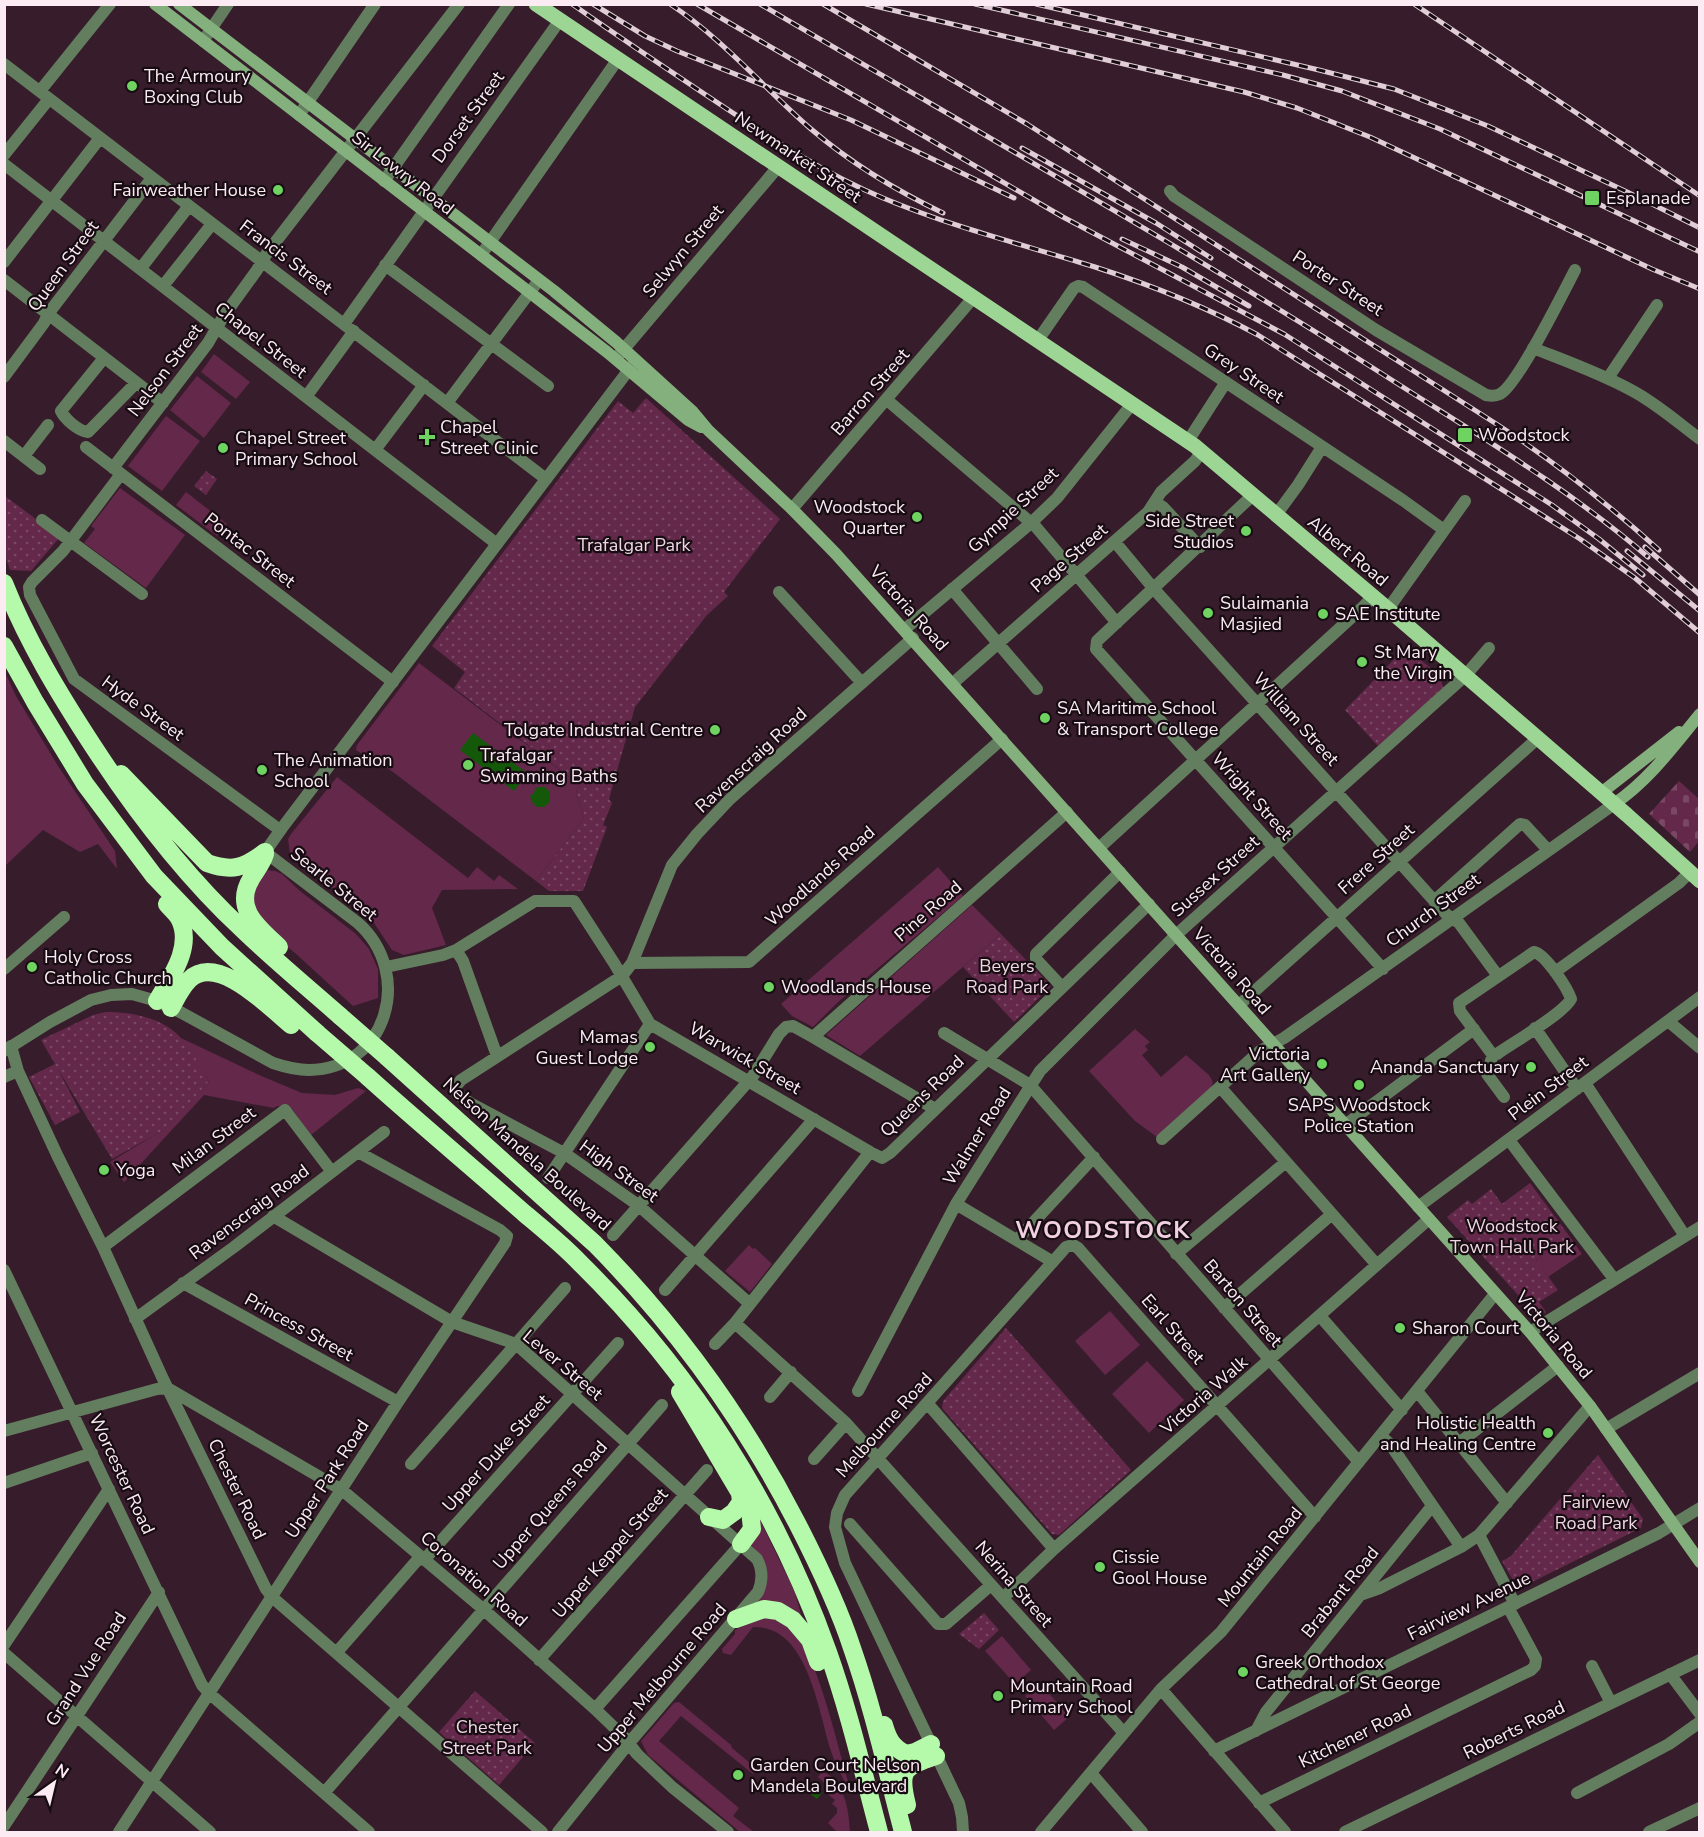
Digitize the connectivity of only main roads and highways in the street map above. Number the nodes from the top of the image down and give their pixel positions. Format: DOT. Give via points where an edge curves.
graph roads {
  1 [pos="155,4"];
  2 [pos="536,4"];
  3 [pos="183,6"];
  4 [pos="1038,340"];
  5 [pos="624,349"];
  6 [pos="632,365"];
  7 [pos="4,583"];
  8 [pos="4,646"];
  9 [pos="64,702"];
  10 [pos="1697,717"];
  11 [pos="85,784"];
  12 [pos="1601,793"];
  13 [pos="1614,804"];
  14 [pos="1695,877"];
  15 [pos="343,1014"];
  16 [pos="314,1037"];
  17 [pos="662,1352"];
  18 [pos="740,1493"];
  19 [pos="710,1517"];
  20 [pos="741,1544"];
  21 [pos="1700,1562"];
  22 [pos="820,1568"];
  23 [pos="736,1619"];
  24 [pos="850,1728"];
  25 [pos="879,1833"];
  26 [pos="903,1833"];
  27 [pos="914,1833"];
  1 -- 6 [label="main road, Sir Lowry Road" via="615,359"];
  2 -- 4 [label="main road, Newmarket Street"];
  3 -- 5 [label="main road, Sir Lowry Road"];
  4 -- 12 [label="main road, Albert Road" via="1188,441"];
  5 -- 6 [label="main road, Victoria Road"];
  6 -- 21 [label="main road, Victoria Road" via="688,420 708,430 792,509 909,634 1530,1332 1590,1406"];
  7 -- 9 [label="highway, Nelson Mandela Boulevard"];
  8 -- 11 [label="highway"];
  9 -- 15 [label="highway, Nelson Mandela Boulevard" via="130,801 195,880 241,928"];
  9 -- 15 [label="highway" via="120,772 207,863 235,869 265,852 245,894 251,920"];
  10 -- 12 [label="main road"];
  10 -- 13 [label="main road" via="1648,776"];
  11 -- 16 [label="highway" via="154,876"];
  11 -- 16 [label="highway" via="102,822 179,918 185,937 164,1005 195,975 220,973"];
  12 -- 13 [label="main road, Albert Road"];
  13 -- 14 [label="main road, Albert Road"];
  15 -- 22 [label="highway, Nelson Mandela Boulevard, bridge" via="624,1273 682,1341 731,1410 761,1456"];
  16 -- 17 [label="highway, bridge" via="580,1262"];
  17 -- 18 [label="highway" via="673,1380"];
  17 -- 24 [label="highway" via="714,1422 792,1562 828,1652"];
  18 -- 19 [label="highway" via="741,1502 734,1512 723,1520"];
  18 -- 20 [label="highway" via="750,1510 752,1529"];
  22 -- 26 [label="highway, Nelson Mandela Boulevard" via="862,1679"];
  22 -- 27 [label="highway" via="862,1649 891,1743 906,1754 934,1750 904,1772 903,1788"];
  23 -- 24 [label="highway" via="764,1609 778,1611 793,1620 810,1640 834,1705"];
  24 -- 25 [label="highway"];
}
